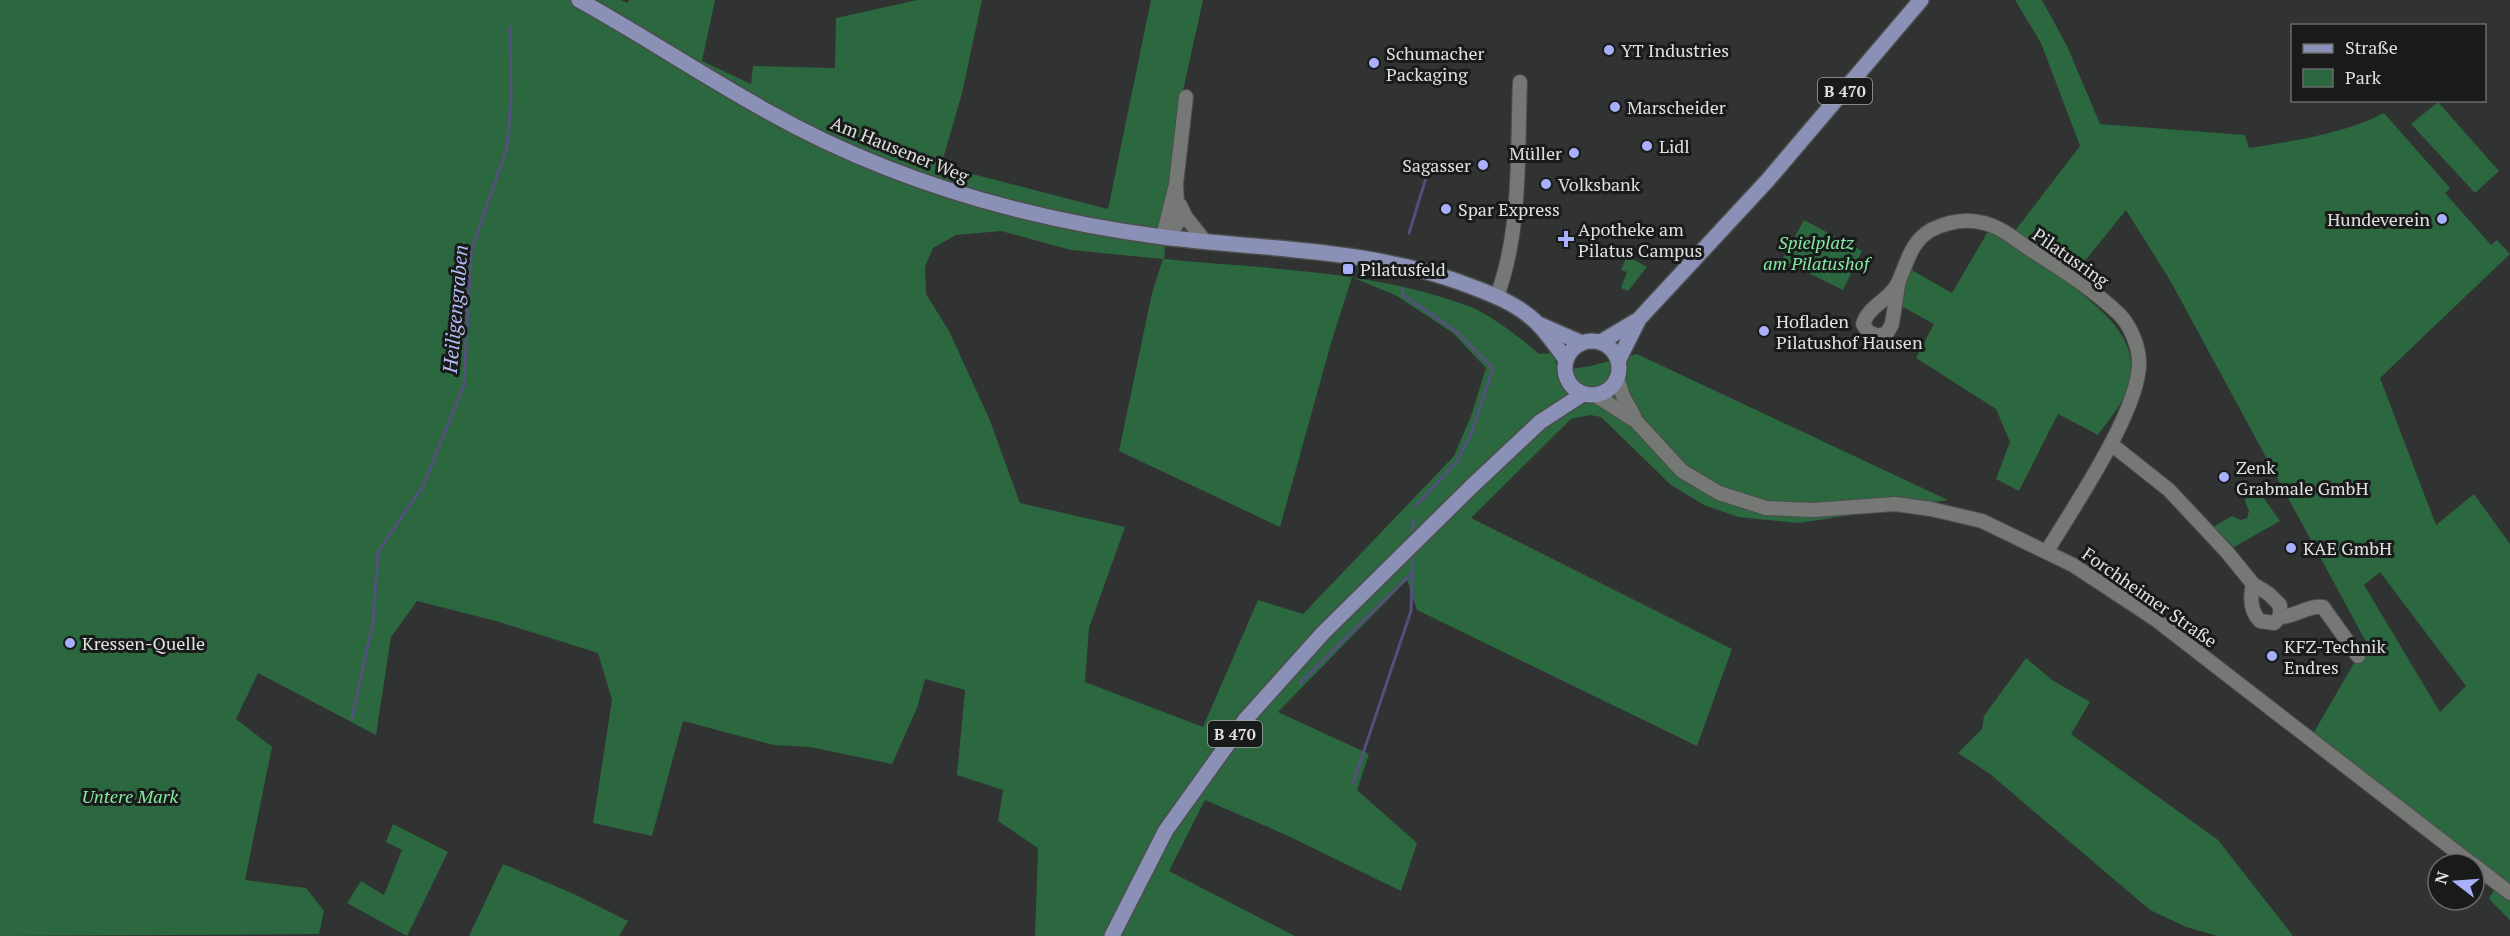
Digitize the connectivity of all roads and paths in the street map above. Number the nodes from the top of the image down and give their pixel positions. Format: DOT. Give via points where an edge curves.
graph roads {
  1 [pos="579,0"];
  2 [pos="1921,0"];
  3 [pos="1520,82"];
  4 [pos="1186,97"];
  5 [pos="1176,184"];
  6 [pos="1179,202"];
  7 [pos="1165,237"];
  8 [pos="1204,240"];
  9 [pos="1898,285"];
  10 [pos="1497,296"];
  11 [pos="1639,319"];
  12 [pos="1536,322"];
  13 [pos="1601,342"];
  14 [pos="1582,343"];
  15 [pos="1566,360"];
  16 [pos="1618,361"];
  17 [pos="1567,378"];
  18 [pos="1617,378"];
  19 [pos="1589,394"];
  20 [pos="1636,421"];
  21 [pos="1540,422"];
  22 [pos="2111,444"];
  23 [pos="2047,551"];
  24 [pos="2253,584"];
  25 [pos="2280,617"];
  26 [pos="2358,656"];
  27 [pos="2456,852"];
  28 [pos="2486,875"];
  29 [pos="2510,893"];
  30 [pos="1112,936"];
  1 -- 7 [label="main road, Am Hausener Weg" via="766,111 824,141 928,184 1029,214"];
  2 -- 11 [label="main road, B 470" via="1767,181"];
  3 -- 10 [label="street" via="1515,208 1504,278"];
  4 -- 5 [label="street"];
  5 -- 6 [label="street"];
  5 -- 7 [label="street"];
  6 -- 7 [label="street" via="1178,222"];
  6 -- 8 [label="street"];
  7 -- 8 [label="main road, Am Hausener Weg"];
  8 -- 10 [label="main road, Am Hausener Weg" via="1386,261 1448,277"];
  9 -- 22 [label="street, Pilatusring" via="1904,264 1921,238 1950,222 1969,220 2000,229 2072,277 2120,315 2131,331 2139,358 2134,390"];
  10 -- 12 [label="main road, Am Hausener Weg"];
  11 -- 13 [label="main road, B 470"];
  11 -- 16 [label="main road, B 470"];
  12 -- 14 [label="main road"];
  12 -- 15 [label="main road"];
  13 -- 14 [label="main road"];
  13 -- 16 [label="main road" via="1615,353"];
  14 -- 15 [label="main road"];
  15 -- 17 [label="main road"];
  16 -- 18 [label="main road"];
  17 -- 19 [label="main road" via="1571,385"];
  17 -- 21 [label="main road, B 470"];
  18 -- 19 [label="main road" via="1612,386"];
  18 -- 20 [label="street"];
  19 -- 20 [label="street"];
  19 -- 21 [label="main road, B 470"];
  20 -- 23 [label="street, Forchheimer Straße" via="1682,471 1719,493 1766,508 1813,510 1895,504 1931,509 1982,521"];
  21 -- 30 [label="main road, B 470" via="1323,633 1245,720 1166,830"];
  22 -- 23 [label="street, Pilatusring"];
  22 -- 24 [label="street" via="2169,490"];
  23 -- 27 [label="street, Forchheimer Straße" via="2155,619"];
  24 -- 25 [label="street" via="2280,605"];
  24 -- 25 [label="street" via="2250,598 2255,616 2267,624"];
  25 -- 26 [label="street" via="2323,607"];
  28 -- 29 [label="street, Forchheimer Straße"];
}
